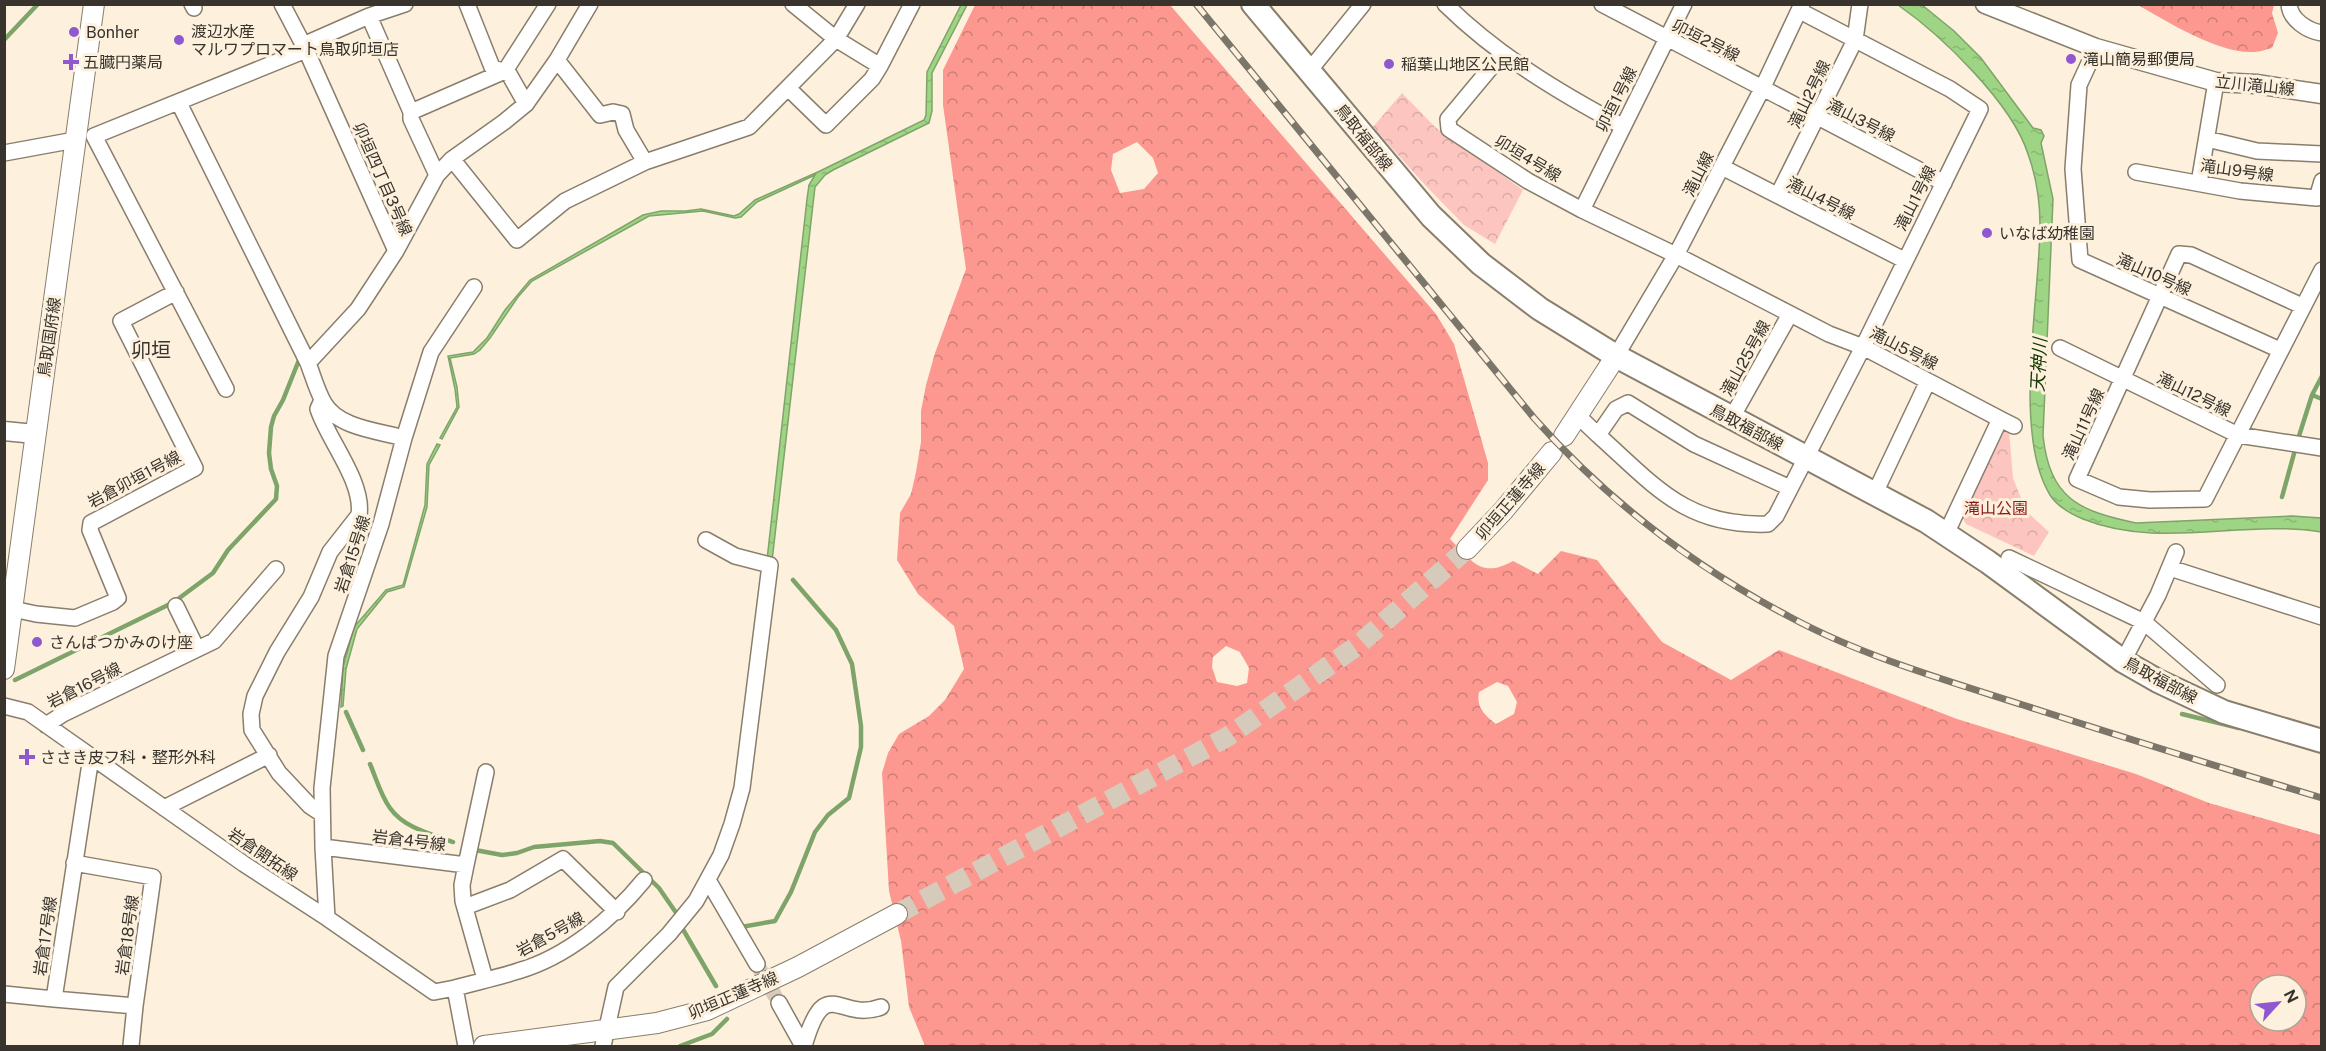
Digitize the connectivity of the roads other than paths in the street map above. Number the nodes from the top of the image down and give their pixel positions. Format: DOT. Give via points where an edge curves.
graph roads {
  1 [pos="94,4"];
  2 [pos="282,4"];
  3 [pos="405,4"];
  4 [pos="467,4"];
  5 [pos="548,4"];
  6 [pos="591,4"];
  7 [pos="793,4"];
  8 [pos="857,4"];
  9 [pos="912,4"];
  10 [pos="1253,4"];
  11 [pos="1363,4"];
  12 [pos="1445,4"];
  13 [pos="1602,4"];
  14 [pos="1684,4"];
  15 [pos="1860,4"];
  16 [pos="1985,4"];
  17 [pos="2289,4"];
  18 [pos="389,7"];
  19 [pos="1801,8"];
  20 [pos="369,16"];
  21 [pos="2322,33"];
  22 [pos="836,39"];
  23 [pos="1667,40"];
  24 [pos="1855,40"];
  25 [pos="305,47"];
  26 [pos="2096,48"];
  27 [pos="1503,54"];
  28 [pos="557,60"];
  29 [pos="880,66"];
  30 [pos="505,71"];
  31 [pos="1309,71"];
  32 [pos="2216,82"];
  33 [pos="788,88"];
  34 [pos="1762,89"];
  35 [pos="2322,94"];
  36 [pos="179,103"];
  37 [pos="526,104"];
  38 [pos="411,112"];
  39 [pos="1817,117"];
  40 [pos="1622,126"];
  41 [pos="2207,139"];
  42 [pos="75,140"];
  43 [pos="4,153"];
  44 [pos="2322,154"];
  45 [pos="452,159"];
  46 [pos="645,162"];
  47 [pos="1722,166"];
  48 [pos="2136,172"];
  49 [pos="437,174"];
  50 [pos="2322,181"];
  51 [pos="1944,183"];
  52 [pos="2199,183"];
  53 [pos="1778,195"];
  54 [pos="2319,199"];
  55 [pos="1582,210"];
  56 [pos="396,251"];
  57 [pos="1676,255"];
  58 [pos="1904,261"];
  59 [pos="2322,270"];
  60 [pos="474,287"];
  61 [pos="176,292"];
  62 [pos="2161,297"];
  63 [pos="2302,306"];
  64 [pos="1790,314"];
  65 [pos="1863,347"];
  66 [pos="2060,348"];
  67 [pos="2280,350"];
  68 [pos="1616,356"];
  69 [pos="308,363"];
  70 [pos="1928,381"];
  71 [pos="2123,381"];
  72 [pos="226,389"];
  73 [pos="322,400"];
  74 [pos="1578,416"];
  75 [pos="1731,419"];
  76 [pos="4,431"];
  77 [pos="35,434"];
  78 [pos="1598,435"];
  79 [pos="2238,435"];
  80 [pos="1564,436"];
  81 [pos="404,438"];
  82 [pos="2322,448"];
  83 [pos="1552,452"];
  84 [pos="1806,458"];
  85 [pos="1790,488"];
  86 [pos="1875,493"];
  87 [pos="359,515"];
  88 [pos="381,524"];
  89 [pos="1946,534"];
  90 [pos="706,540"];
  91 [pos="1467,549"];
  92 [pos="2176,552"];
  93 [pos="2009,558"];
  94 [pos="276,568"];
  95 [pos="2170,568"];
  96 [pos="176,606"];
  97 [pos="13,609"];
  98 [pos="2322,617"];
  99 [pos="2144,622"];
  100 [pos="197,649"];
  101 [pos="2124,661"];
  102 [pos="4,669"];
  103 [pos="2217,685"];
  104 [pos="4,706"];
  105 [pos="46,725"];
  106 [pos="2322,741"];
  107 [pos="269,755"];
  108 [pos="91,757"];
  109 [pos="486,772"];
  110 [pos="164,808"];
  111 [pos="322,814"];
  112 [pos="323,847"];
  113 [pos="74,863"];
  114 [pos="466,865"];
  115 [pos="644,880"];
  116 [pos="708,880"];
  117 [pos="465,907"];
  118 [pos="617,912"];
  119 [pos="897,914"];
  120 [pos="327,918"];
  121 [pos="757,964"];
  122 [pos="485,979"];
  123 [pos="455,988"];
  124 [pos="4,994"];
  125 [pos="54,999"];
  126 [pos="778,1003"];
  127 [pos="135,1006"];
  128 [pos="881,1007"];
  129 [pos="605,1039"];
  130 [pos="525,1044"];
  131 [pos="131,1047"];
  132 [pos="466,1047"];
  133 [pos="484,1047"];
  134 [pos="803,1047"];
  1 -- 42 [label="main road, 鳥取国府線"];
  2 -- 25 [label="street, 卯垣四丁目3号線"];
  3 -- 18 [label="street"];
  4 -- 30 [label="street" via="492,67"];
  5 -- 30 [label="street"];
  6 -- 28 [label="street, 卯垣四丁目3号線"];
  7 -- 22 [label="street"];
  8 -- 22 [label="street"];
  9 -- 29 [label="street"];
  10 -- 31 [label="main road, 鳥取福部線"];
  11 -- 31 [label="street"];
  12 -- 27 [label="street"];
  13 -- 23 [label="street, 卯垣2号線"];
  14 -- 23 [label="street, 卯垣1号線"];
  15 -- 24 [label="street, 滝山2号線"];
  16 -- 26 [label="street, 立川滝山線"];
  17 -- 21 [label="street" via="2296,20 2311,31"];
  18 -- 20 [label="street"];
  19 -- 24 [label="street, 滝山1号線"];
  19 -- 34 [label="street, 滝山線"];
  20 -- 25 [label="street"];
  20 -- 38 [label="street"];
  22 -- 29 [label="street"];
  22 -- 33 [label="street"];
  23 -- 34 [label="street, 卯垣2号線"];
  23 -- 40 [label="street, 卯垣1号線"];
  24 -- 39 [label="street, 滝山2号線"];
  24 -- 51 [label="street, 滝山1号線" via="1950,89 1980,109"];
  25 -- 36 [label="street"];
  25 -- 56 [label="street, 卯垣四丁目3号線"];
  26 -- 32 [label="street, 立川滝山線"];
  26 -- 62 [label="street, 滝山10号線" via="2079,85 2073,169 2080,260"];
  27 -- 40 [label="street"];
  27 -- 55 [label="street, 卯垣4号線" via="1448,119 1449,129 1528,181"];
  28 -- 37 [label="street, 卯垣四丁目3号線"];
  28 -- 46 [label="street" via="600,115 622,114 626,130"];
  29 -- 33 [label="street" via="826,125"];
  30 -- 37 [label="street"];
  30 -- 38 [label="street"];
  31 -- 68 [label="main road, 鳥取福部線" via="1413,197 1457,242 1518,294"];
  32 -- 35 [label="street, 立川滝山線"];
  32 -- 41 [label="street"];
  33 -- 46 [label="street" via="749,127"];
  34 -- 39 [label="street, 滝山3号線"];
  34 -- 47 [label="street, 滝山線"];
  36 -- 61 [label="street" via="94,136"];
  36 -- 69 [label="street"];
  37 -- 45 [label="street, 卯垣四丁目3号線"];
  38 -- 49 [label="street"];
  39 -- 51 [label="street, 滝山3号線"];
  39 -- 53 [label="street, 滝山2号線"];
  40 -- 55 [label="street, 卯垣1号線"];
  41 -- 44 [label="street, 滝山9号線" via="2257,151"];
  41 -- 52 [label="street"];
  42 -- 43 [label="street"];
  42 -- 77 [label="main road, 鳥取国府線"];
  45 -- 46 [label="street" via="517,240 565,201"];
  45 -- 49 [label="street, 卯垣四丁目3号線"];
  47 -- 53 [label="street, 滝山4号線"];
  47 -- 57 [label="street, 滝山線"];
  48 -- 52 [label="street, 滝山9号線"];
  49 -- 56 [label="street, 卯垣四丁目3号線"];
  50 -- 54 [label="street, 滝山9号線"];
  51 -- 58 [label="street, 滝山1号線"];
  52 -- 54 [label="street, 滝山9号線"];
  53 -- 58 [label="street, 滝山4号線"];
  55 -- 57 [label="street, 卯垣4号線"];
  56 -- 69 [label="street" via="358,309"];
  57 -- 64 [label="street, 滝山5号線"];
  57 -- 68 [label="street, 滝山線"];
  58 -- 65 [label="street, 滝山1号線"];
  59 -- 63 [label="street, 滝山11号線"];
  60 -- 81 [label="street, 岩倉15号線" via="431,352"];
  61 -- 72 [label="street"];
  61 -- 97 [label="street, 岩倉卯垣1号線" via="121,321 195,468 91,523 90,530 117,598 113,602 75,618"];
  62 -- 63 [label="street, 滝山11号線" via="2180,254 2191,255"];
  62 -- 67 [label="street, 滝山10号線"];
  62 -- 71 [label="street, 滝山11号線"];
  63 -- 67 [label="street, 滝山11号線"];
  64 -- 65 [label="street, 滝山5号線"];
  64 -- 75 [label="street, 滝山25号線"];
  65 -- 70 [label="street, 滝山5号線"];
  65 -- 84 [label="street, 滝山1号線"];
  66 -- 71 [label="street, 滝山12号線"];
  67 -- 79 [label="street, 滝山11号線"];
  68 -- 74 [label="main road"];
  68 -- 75 [label="main road, 鳥取福部線"];
  69 -- 73 [label="street"];
  70 -- 86 [label="street"];
  70 -- 89 [label="street, 滝山5号線" via="2007,422"];
  71 -- 79 [label="street, 滝山12号線"];
  71 -- 79 [label="street, 滝山11号線" via="2075,482 2119,497 2205,499"];
  73 -- 81 [label="street" via="335,417"];
  73 -- 87 [label="street" via="318,409 357,493"];
  74 -- 78 [label="street"];
  74 -- 80 [label="main road"];
  75 -- 84 [label="main road, 鳥取福部線"];
  76 -- 77 [label="street"];
  77 -- 97 [label="main road, 鳥取国府線"];
  78 -- 85 [label="street" via="1616,410 1628,403 1694,444"];
  78 -- 85 [label="street, 滝山1号線" via="1672,500 1707,517 1768,524"];
  79 -- 82 [label="street, 滝山12号線"];
  81 -- 88 [label="street, 岩倉15号線"];
  83 -- 91 [label="main road, 卯垣正蓮寺線"];
  84 -- 85 [label="street, 滝山1号線"];
  84 -- 86 [label="main road, 鳥取福部線"];
  86 -- 89 [label="main road, 鳥取福部線"];
  87 -- 88 [label="street"];
  87 -- 107 [label="street" via="330,552 311,597 255,696 252,730"];
  88 -- 111 [label="street, 岩倉15号線" via="336,656"];
  89 -- 101 [label="main road, 鳥取福部線"];
  90 -- 116 [label="street" via="735,556 770,565 742,788 721,855"];
  92 -- 95 [label="street"];
  93 -- 99 [label="street"];
  94 -- 100 [label="street, 岩倉16号線" via="214,641"];
  95 -- 98 [label="street"];
  95 -- 99 [label="street"];
  96 -- 100 [label="street"];
  97 -- 102 [label="main road, 鳥取国府線"];
  99 -- 101 [label="street"];
  99 -- 103 [label="street"];
  100 -- 105 [label="street, 岩倉16号線"];
  101 -- 106 [label="main road, 鳥取福部線" via="2224,712"];
  104 -- 105 [label="street, 岩倉開拓線" via="28,712"];
  105 -- 108 [label="street, 岩倉開拓線"];
  107 -- 110 [label="street"];
  107 -- 111 [label="street" via="279,773"];
  108 -- 110 [label="street, 岩倉開拓線"];
  108 -- 113 [label="street, 岩倉17号線"];
  109 -- 114 [label="street, 岩倉4号線"];
  110 -- 120 [label="street, 岩倉開拓線"];
  111 -- 112 [label="street, 岩倉15号線"];
  112 -- 114 [label="street, 岩倉4号線"];
  112 -- 120 [label="street"];
  113 -- 125 [label="street, 岩倉17号線"];
  113 -- 127 [label="street, 岩倉18号線" via="153,877"];
  114 -- 117 [label="street" via="462,885"];
  115 -- 118 [label="street, 岩倉5号線"];
  116 -- 121 [label="street"];
  116 -- 129 [label="street" via="684,917 616,987"];
  117 -- 118 [label="street" via="510,891 563,859"];
  117 -- 122 [label="street"];
  118 -- 122 [label="street, 岩倉5号線" via="559,953 520,971"];
  119 -- 129 [label="main road, 卯垣正蓮寺線" via="706,1010"];
  120 -- 123 [label="street, 岩倉開拓線" via="434,992"];
  122 -- 123 [label="street, 岩倉5号線"];
  123 -- 132 [label="street"];
  124 -- 125 [label="street"];
  125 -- 127 [label="street, 岩倉17号線"];
  126 -- 134 [label="street"];
  127 -- 131 [label="street"];
  128 -- 134 [label="street" via="862,1011 828,1004 820,1008"];
  129 -- 130 [label="main road, 卯垣正蓮寺線"];
  130 -- 133 [label="main road, 卯垣正蓮寺線"];
}
